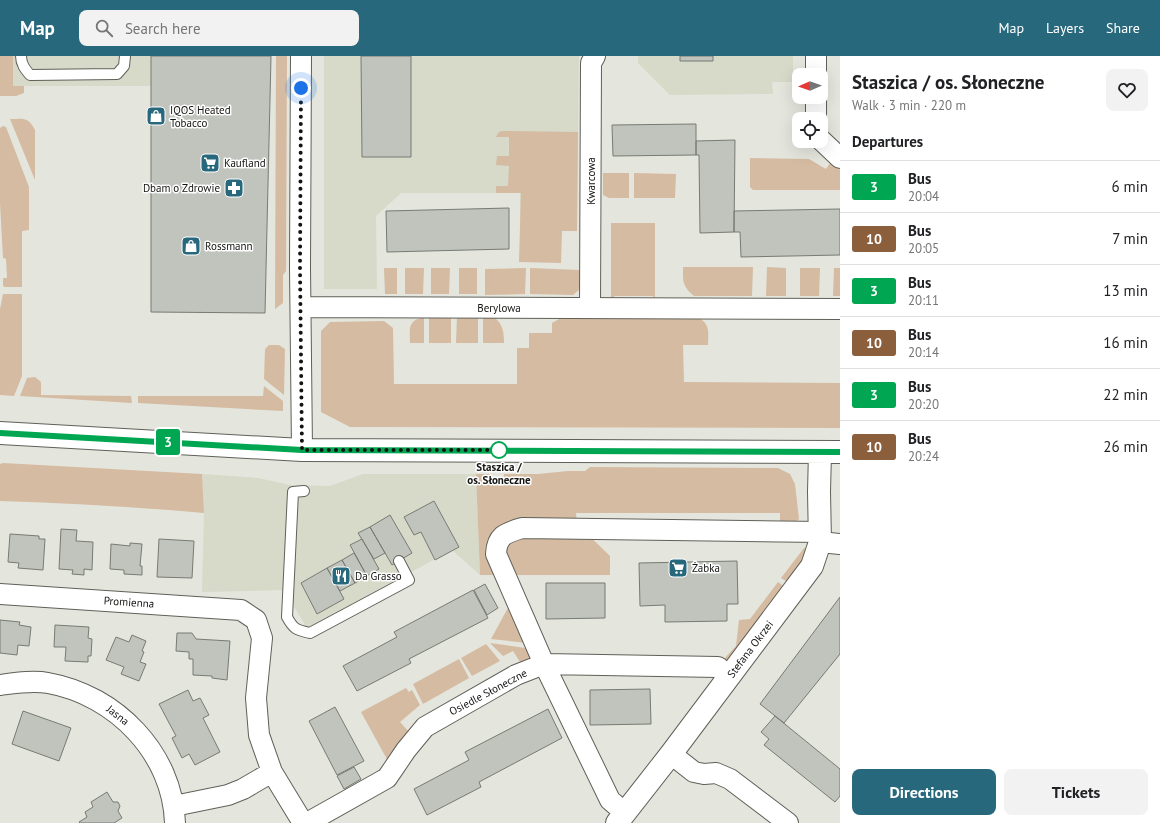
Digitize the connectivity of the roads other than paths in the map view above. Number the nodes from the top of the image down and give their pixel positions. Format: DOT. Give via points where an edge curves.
graph roads {
  1 [pos="21,56"];
  2 [pos="124,56"];
  3 [pos="301,56"];
  4 [pos="595,56"];
  5 [pos="816,56"];
  6 [pos="816,68"];
  7 [pos="828,147"];
  8 [pos="840,158"];
  9 [pos="301,307"];
  10 [pos="590,308"];
  11 [pos="840,309"];
  12 [pos="0,433"];
  13 [pos="302,450"];
  14 [pos="830,452"];
  15 [pos="304,492"];
  16 [pos="827,539"];
  17 [pos="399,561"];
  18 [pos="0,594"];
  19 [pos="544,664"];
  20 [pos="729,677"];
  21 [pos="0,685"];
  22 [pos="671,754"];
  23 [pos="272,772"];
  24 [pos="175,815"];
  25 [pos="621,818"];
  26 [pos="303,823"];
  27 [pos="307,823"];
  28 [pos="788,823"];
  1 -- 2 [label="lane" via="25,70 30,75 117,74 124,66"];
  3 -- 9 [label="street"];
  4 -- 10 [label="street, Kwarcowa" via="592,63"];
  5 -- 6 [label="street"];
  7 -- 8 [label="street"];
  9 -- 10 [label="street, Berylowa"];
  9 -- 13 [label="street"];
  10 -- 11 [label="street, Berylowa"];
  12 -- 13 [label="street"];
  13 -- 14 [label="street"];
  14 -- 16 [label="street, Stefana Okrzei" via="819,492"];
  15 -- 17 [label="lane" via="293,492 287,617 297,630 310,633 409,580"];
  16 -- 19 [label="street" via="800,533 522,528 509,532 498,541 496,554"];
  16 -- 20 [label="street, Stefana Okrzei" via="812,566"];
  18 -- 23 [label="street, Promienna" via="242,610 256,620 262,638 256,698 259,735"];
  19 -- 20 [label="street, Osiedle Słoneczne" via="718,667"];
  19 -- 25 [label="street"];
  19 -- 27 [label="street, Osiedle Słoneczne" via="516,675 425,727 387,778"];
  20 -- 22 [label="street, Stefana Okrzei"];
  21 -- 24 [label="street, Jasna" via="17,682 48,683 78,691 109,707 134,728 154,754 167,781"];
  22 -- 25 [label="street, Stefana Okrzei"];
  22 -- 28 [label="street" via="694,772 716,773 730,780"];
  23 -- 24 [label="street" via="243,789"];
  23 -- 26 [label="street"];
}
